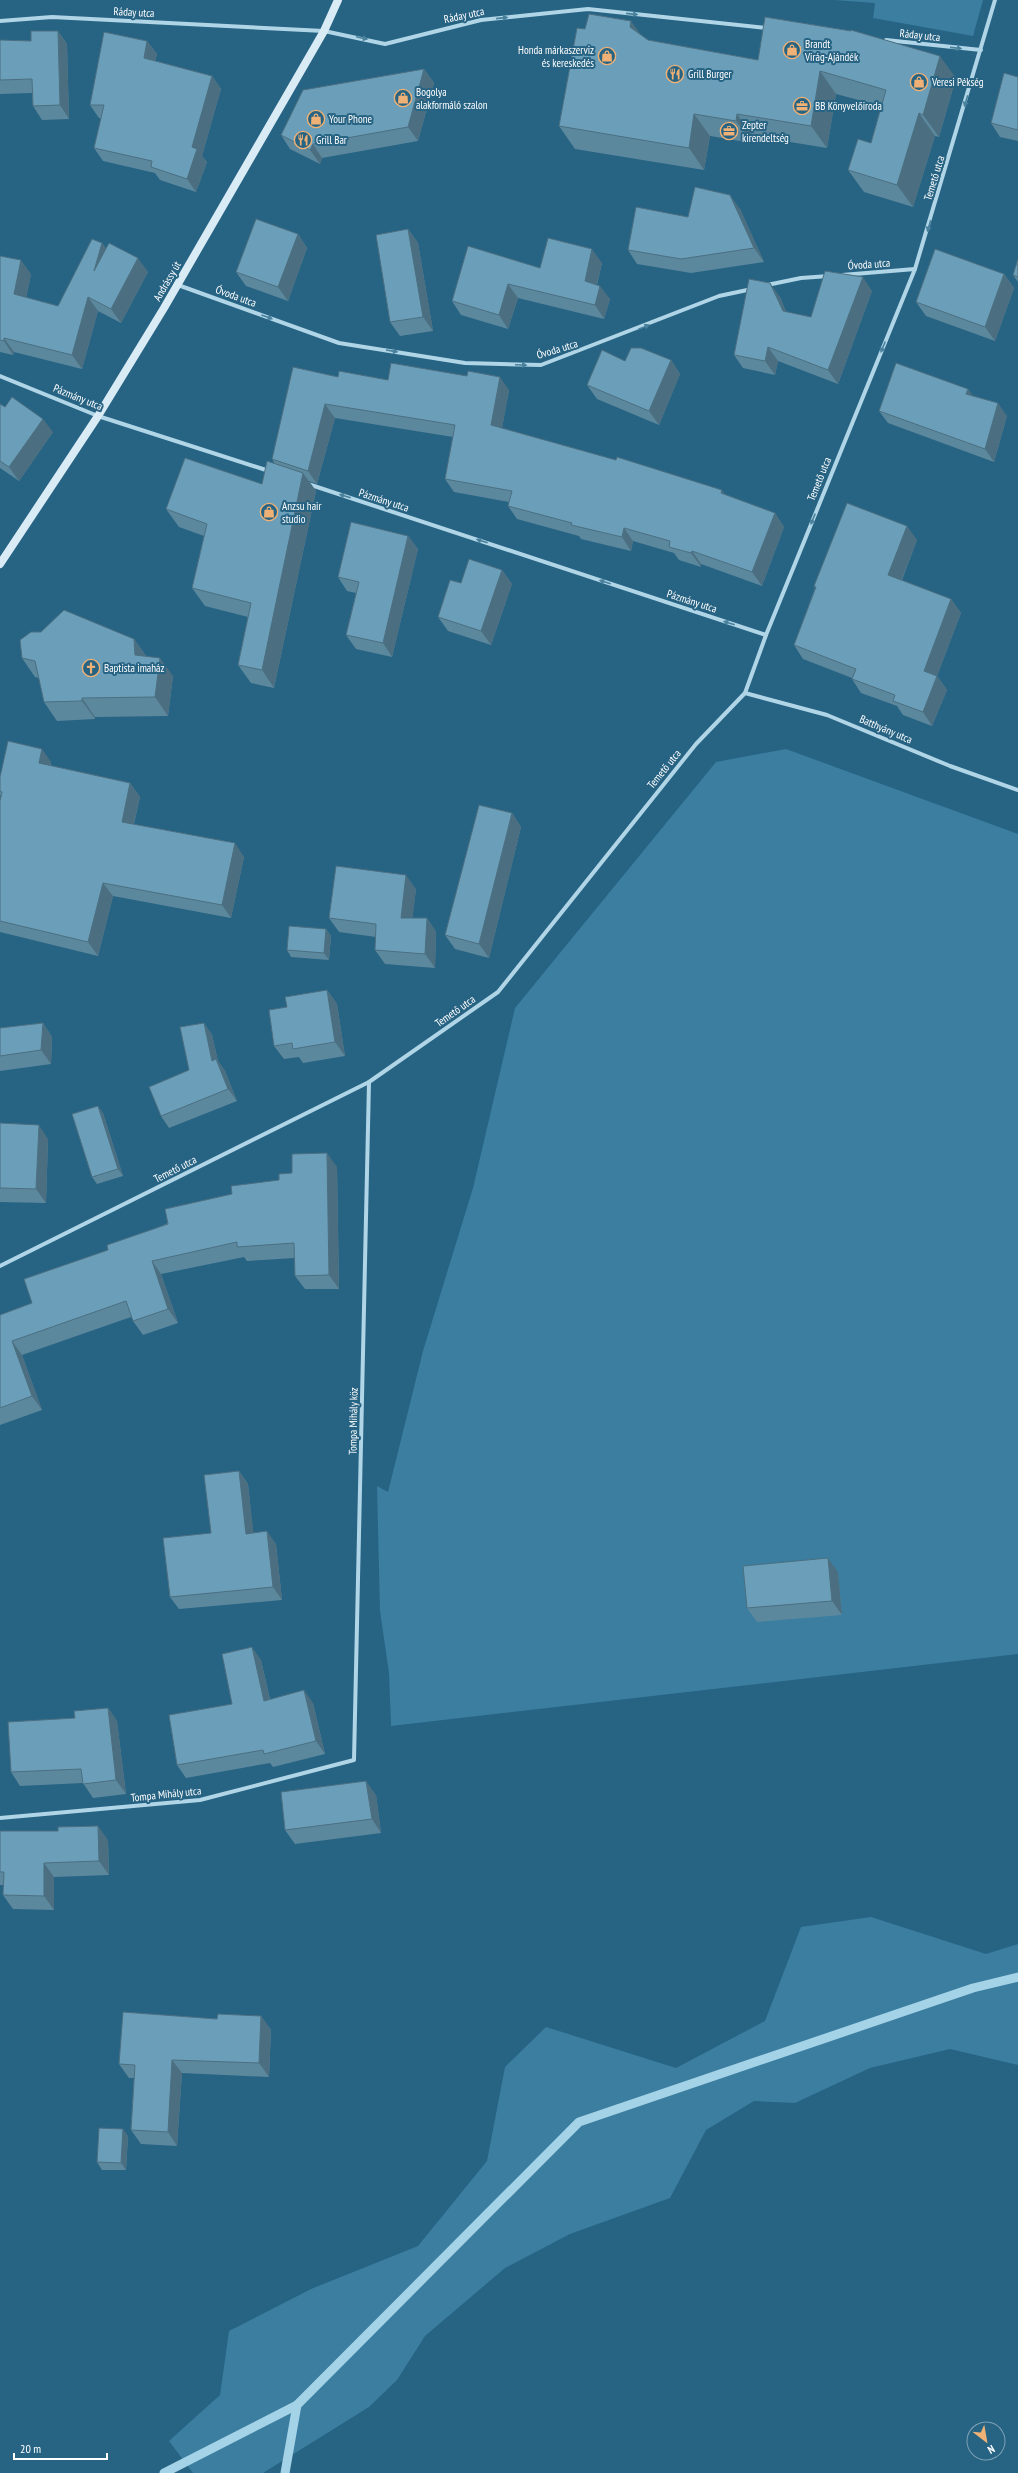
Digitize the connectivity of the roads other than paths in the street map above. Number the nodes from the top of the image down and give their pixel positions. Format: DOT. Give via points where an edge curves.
graph roads {
  1 [pos="338,0"];
  2 [pos="995,0"];
  3 [pos="0,21"];
  4 [pos="771,28"];
  5 [pos="324,30"];
  6 [pos="882,40"];
  7 [pos="981,50"];
  8 [pos="915,269"];
  9 [pos="840,275"];
  10 [pos="832,276"];
  11 [pos="178,285"];
  12 [pos="764,286"];
  13 [pos="756,288"];
  14 [pos="0,376"];
  15 [pos="98,416"];
  16 [pos="276,474"];
  17 [pos="306,484"];
  18 [pos="0,564"];
  19 [pos="766,635"];
  20 [pos="745,693"];
  21 [pos="1018,790"];
  22 [pos="369,1082"];
  23 [pos="0,1266"];
  24 [pos="354,1760"];
  25 [pos="0,1818"];
  1 -- 5 [label="main road, Andrássy út"];
  2 -- 7 [label="street, Temető utca"];
  3 -- 5 [label="street, Ráday utca" via="52,17"];
  5 -- 4 [label="street, Ráday utca, one-way" via="385,44 481,20 588,9"];
  5 -- 11 [label="main road, Andrássy út"];
  6 -- 7 [label="street, Ráday utca, one-way"];
  7 -- 8 [label="street, Temető utca, one-way"];
  8 -- 9 [label="street, Óvoda utca"];
  8 -- 19 [label="street, Temető utca, one-way"];
  10 -- 12 [label="street, Óvoda utca" via="801,278"];
  11 -- 13 [label="street, Óvoda utca, one-way" via="339,343 465,363 541,365 719,296"];
  11 -- 15 [label="main road, Andrássy út"];
  14 -- 15 [label="street, Pázmány utca"];
  15 -- 16 [label="street, Pázmány utca"];
  15 -- 18 [label="main road, Andrássy út"];
  19 -- 17 [label="street, Pázmány utca, one-way"];
  19 -- 20 [label="street, Temető utca"];
  20 -- 21 [label="street, Batthyány utca" via="827,715 950,766"];
  20 -- 22 [label="street, Temető utca" via="696,744 498,992"];
  22 -- 23 [label="street, Temető utca"];
  22 -- 24 [label="street, Tompa Mihály köz"];
  24 -- 25 [label="street, Tompa Mihály utca" via="200,1800"];
}
